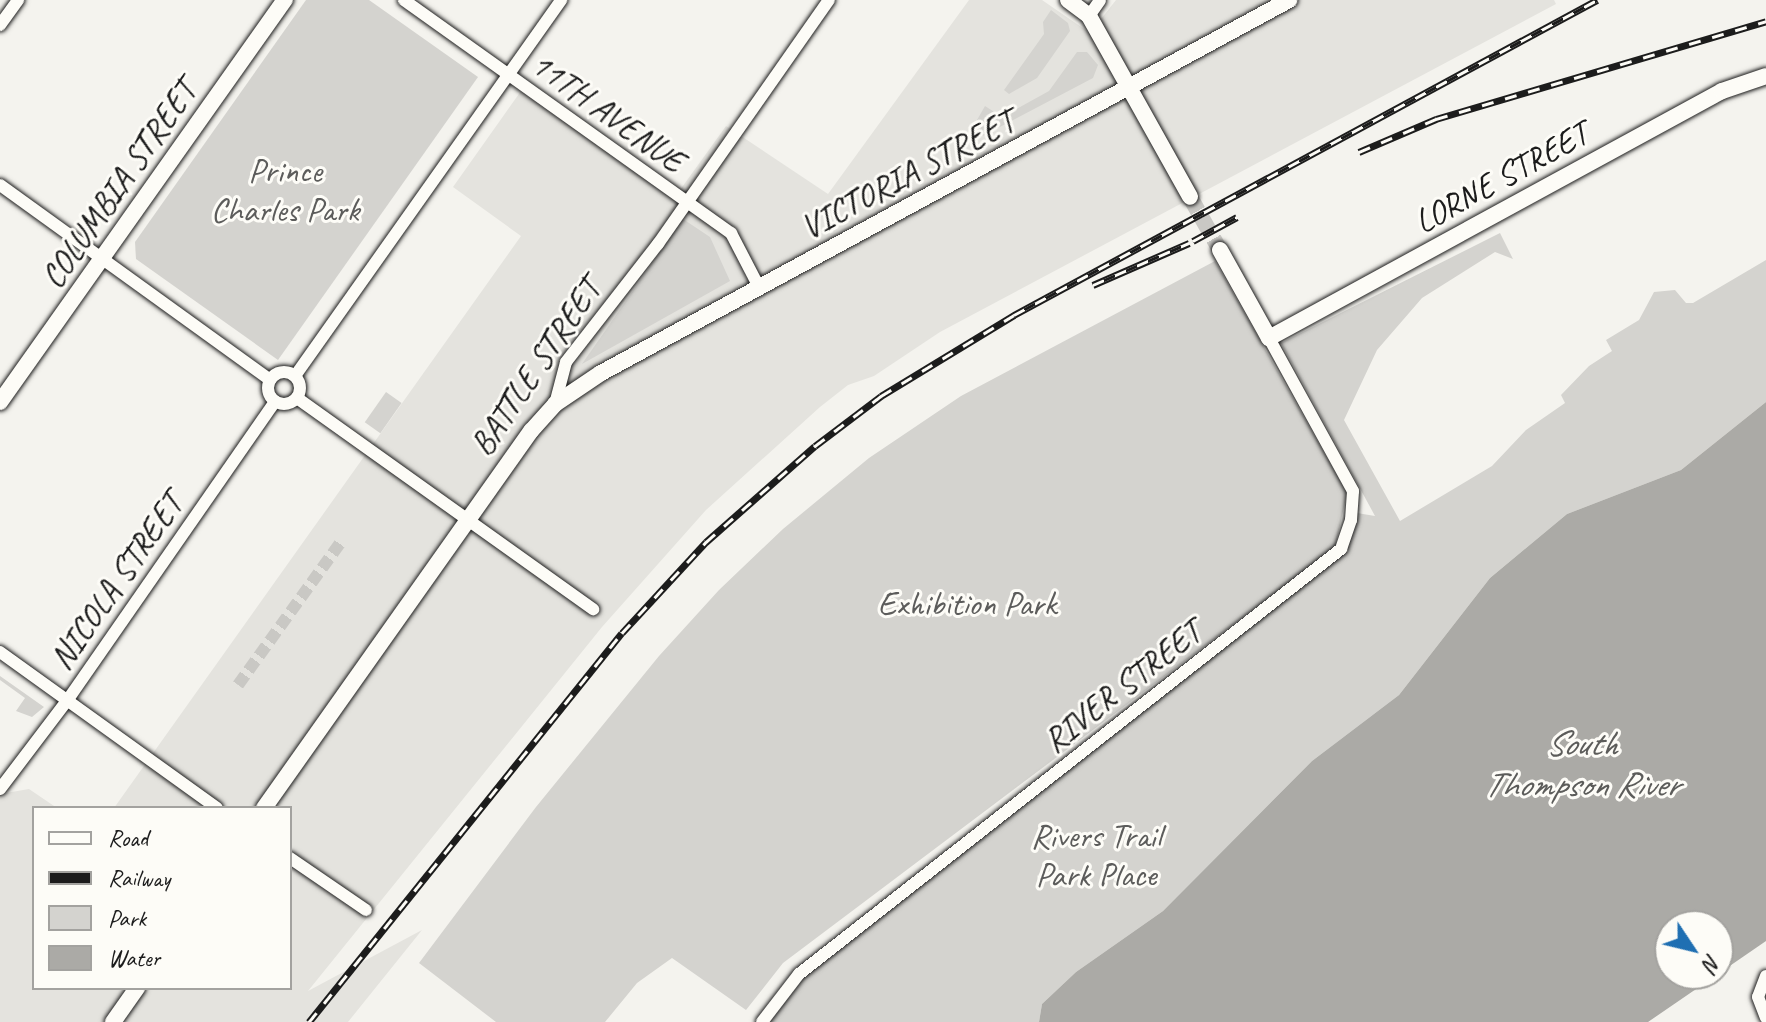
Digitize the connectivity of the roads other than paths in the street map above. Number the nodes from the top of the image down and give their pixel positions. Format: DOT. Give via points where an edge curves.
graph roads {
  1 [pos="18,0"];
  2 [pos="285,0"];
  3 [pos="404,0"];
  4 [pos="561,0"];
  5 [pos="829,0"];
  6 [pos="1068,0"];
  7 [pos="1100,0"];
  8 [pos="1289,0"];
  9 [pos="1089,16"];
  10 [pos="0,25"];
  11 [pos="509,75"];
  12 [pos="1766,76"];
  13 [pos="1131,88"];
  14 [pos="0,185"];
  15 [pos="1190,197"];
  16 [pos="686,203"];
  17 [pos="1220,250"];
  18 [pos="101,259"];
  19 [pos="759,287"];
  20 [pos="1269,338"];
  21 [pos="295,376"];
  22 [pos="270,380"];
  23 [pos="297,398"];
  24 [pos="0,402"];
  25 [pos="275,402"];
  26 [pos="555,404"];
  27 [pos="467,520"];
  28 [pos="593,609"];
  29 [pos="0,652"];
  30 [pos="69,698"];
  31 [pos="0,789"];
  32 [pos="214,806"];
  33 [pos="265,806"];
  34 [pos="292,859"];
  35 [pos="366,910"];
  36 [pos="1766,976"];
  37 [pos="136,990"];
  38 [pos="1766,1018"];
  39 [pos="113,1022"];
  40 [pos="762,1022"];
  1 -- 10 [label="street"];
  2 -- 18 [label="main road, COLUMBIA STREET"];
  3 -- 11 [label="street, 11TH AVENUE"];
  4 -- 11 [label="street"];
  5 -- 16 [label="street, BATTLE STREET"];
  6 -- 9 [label="main road"];
  7 -- 9 [label="street"];
  8 -- 13 [label="main road, VICTORIA STREET"];
  9 -- 13 [label="main road"];
  11 -- 16 [label="street, 11TH AVENUE"];
  11 -- 21 [label="street"];
  12 -- 20 [label="main road, LORNE STREET" via="1699,103"];
  13 -- 15 [label="main road"];
  13 -- 19 [label="main road, VICTORIA STREET"];
  14 -- 18 [label="street"];
  16 -- 19 [label="street, 11TH AVENUE" via="731,233"];
  16 -- 26 [label="street, BATTLE STREET" via="566,362"];
  17 -- 20 [label="main road"];
  18 -- 22 [label="street"];
  18 -- 24 [label="main road, COLUMBIA STREET"];
  19 -- 26 [label="main road, VICTORIA STREET" via="601,373"];
  20 -- 40 [label="street, RIVER STREET" via="1353,491 1341,549 799,974"];
  21 -- 22 [label="street" via="281,372"];
  21 -- 23 [label="street" via="301,387"];
  22 -- 25 [label="street" via="268,393"];
  23 -- 25 [label="street" via="284,405"];
  23 -- 27 [label="street"];
  25 -- 30 [label="street, NICOLA STREET"];
  26 -- 27 [label="main road, BATTLE STREET"];
  27 -- 28 [label="street"];
  27 -- 33 [label="main road, BATTLE STREET"];
  29 -- 30 [label="street"];
  30 -- 31 [label="street, NICOLA STREET"];
  30 -- 32 [label="street"];
  34 -- 35 [label="street"];
  36 -- 38 [label="street" via="1758,997"];
  37 -- 39 [label="main road"];
}
